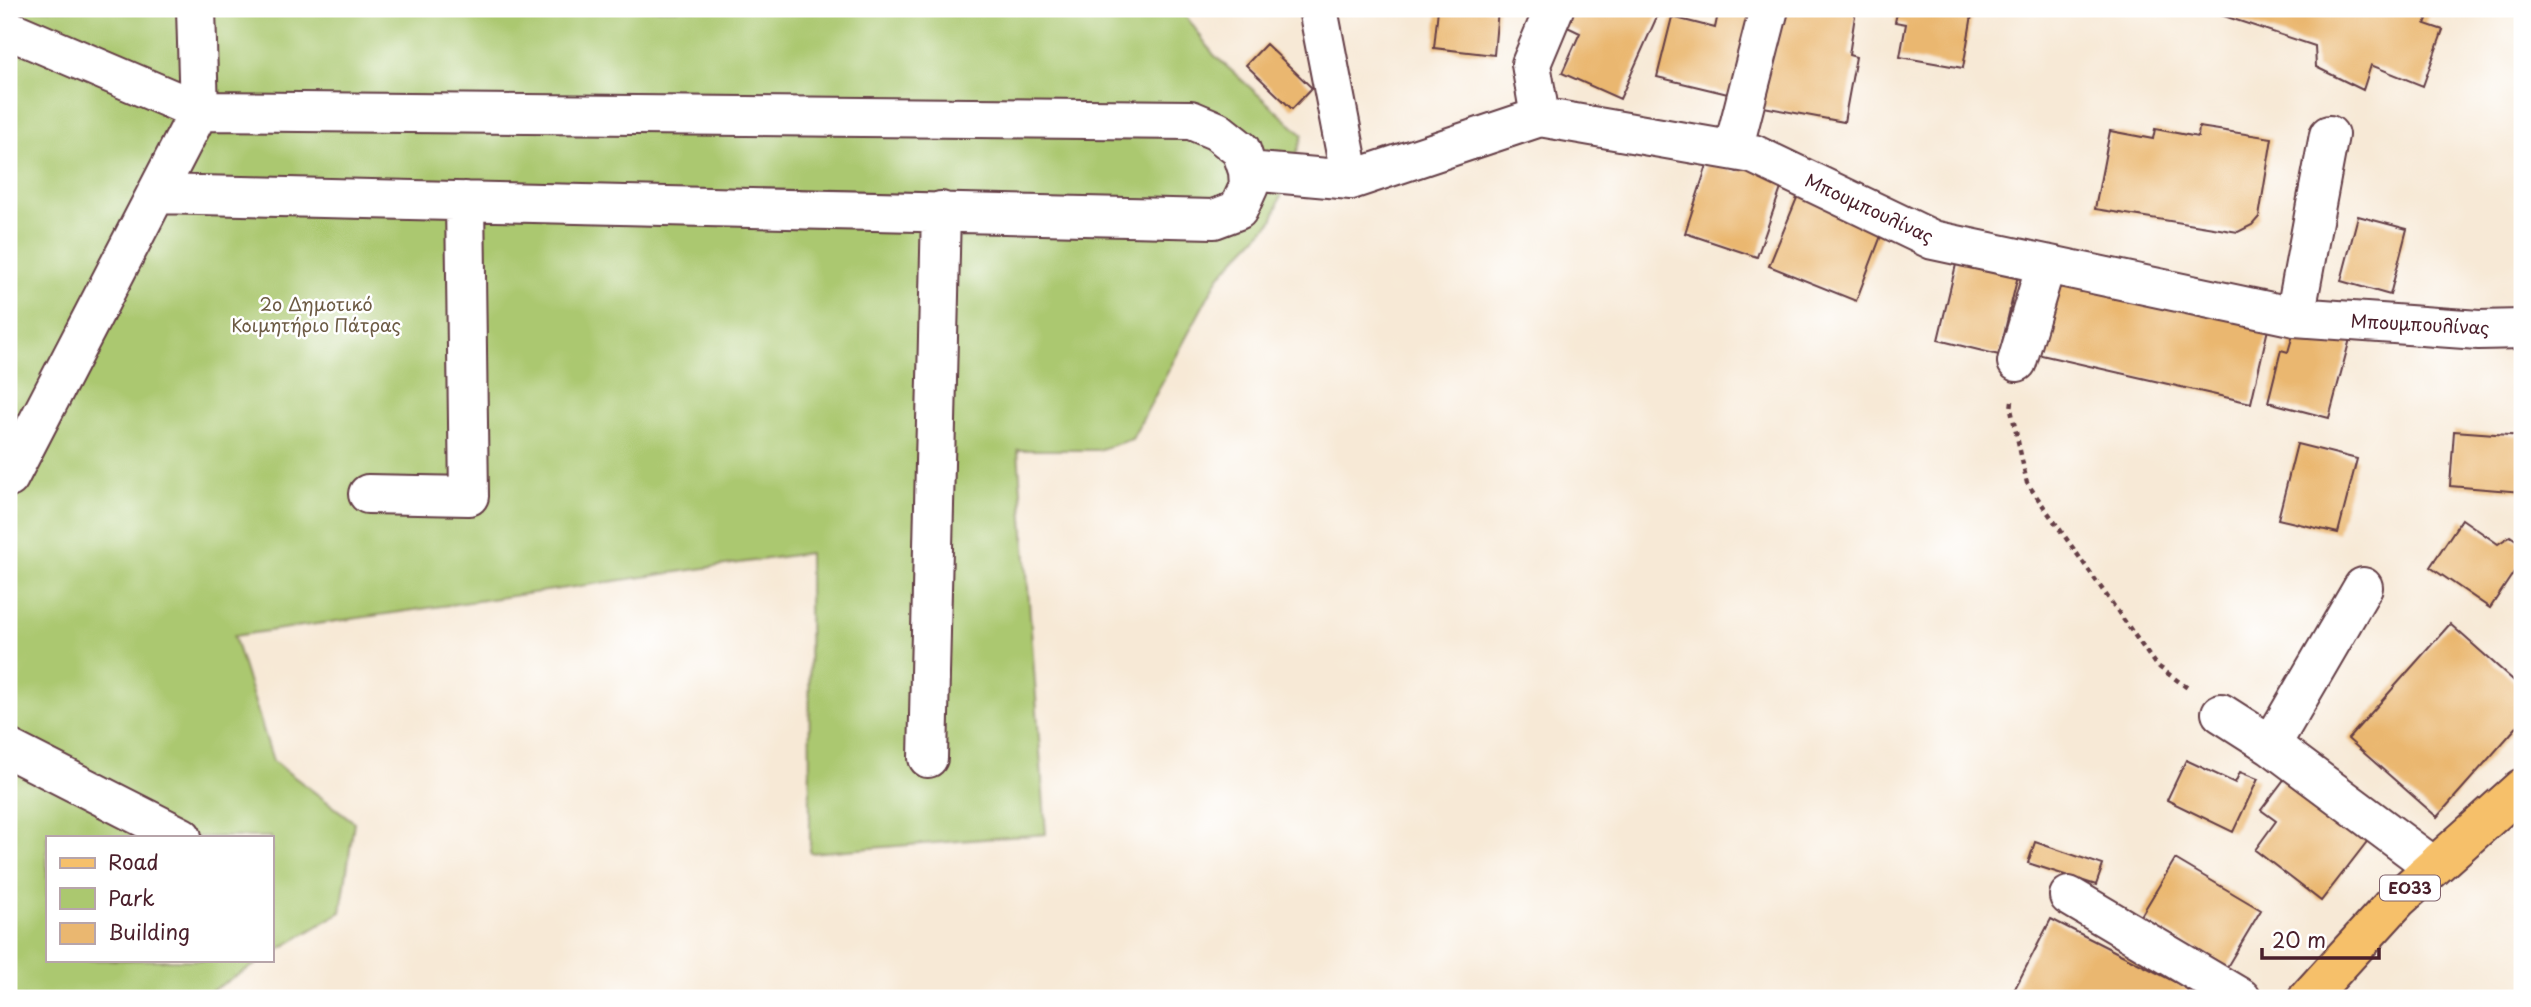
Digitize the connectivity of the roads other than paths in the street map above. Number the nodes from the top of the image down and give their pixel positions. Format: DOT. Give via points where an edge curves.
graph roads {
  1 [pos="196,9"];
  2 [pos="1318,9"];
  3 [pos="1553,9"];
  4 [pos="1769,9"];
  5 [pos="9,30"];
  6 [pos="199,111"];
  7 [pos="1540,117"];
  8 [pos="2329,135"];
  9 [pos="1733,150"];
  10 [pos="1248,171"];
  11 [pos="1351,180"];
  12 [pos="156,194"];
  13 [pos="464,201"];
  14 [pos="941,211"];
  15 [pos="2046,264"];
  16 [pos="2295,317"];
  17 [pos="2522,329"];
  18 [pos="2017,362"];
  19 [pos="9,478"];
  20 [pos="368,494"];
  21 [pos="2363,587"];
  22 [pos="2221,713"];
  23 [pos="2271,745"];
  24 [pos="9,749"];
  25 [pos="928,758"];
  26 [pos="2522,788"];
  27 [pos="180,836"];
  28 [pos="2433,866"];
  29 [pos="2069,896"];
  30 [pos="2241,998"];
  31 [pos="2308,998"];
  1 -- 6 [label="street"];
  2 -- 11 [label="street"];
  3 -- 7 [label="street" via="1531,64"];
  4 -- 9 [label="street"];
  5 -- 6 [label="street"];
  6 -- 10 [label="street" via="1191,120 1217,131 1241,150"];
  6 -- 12 [label="street"];
  7 -- 9 [label="street, Μπουμπουλίνας"];
  7 -- 11 [label="street, Μπουμπουλίνας"];
  8 -- 16 [label="street"];
  9 -- 15 [label="street, Μπουμπουλίνας" via="1753,154 1933,240"];
  10 -- 11 [label="street"];
  10 -- 14 [label="street" via="1249,187 1238,210 1214,219"];
  12 -- 13 [label="street"];
  12 -- 19 [label="street"];
  13 -- 14 [label="street"];
  13 -- 20 [label="street" via="469,496"];
  14 -- 25 [label="street"];
  15 -- 16 [label="street, Μπουμπουλίνας"];
  15 -- 18 [label="street"];
  16 -- 17 [label="street, Μπουμπουλίνας"];
  21 -- 23 [label="street"];
  22 -- 23 [label="street"];
  23 -- 28 [label="street"];
  24 -- 27 [label="street"];
  26 -- 28 [label="main road, ΕΟ33"];
  28 -- 31 [label="main road, ΕΟ33"];
  29 -- 30 [label="street"];
}
